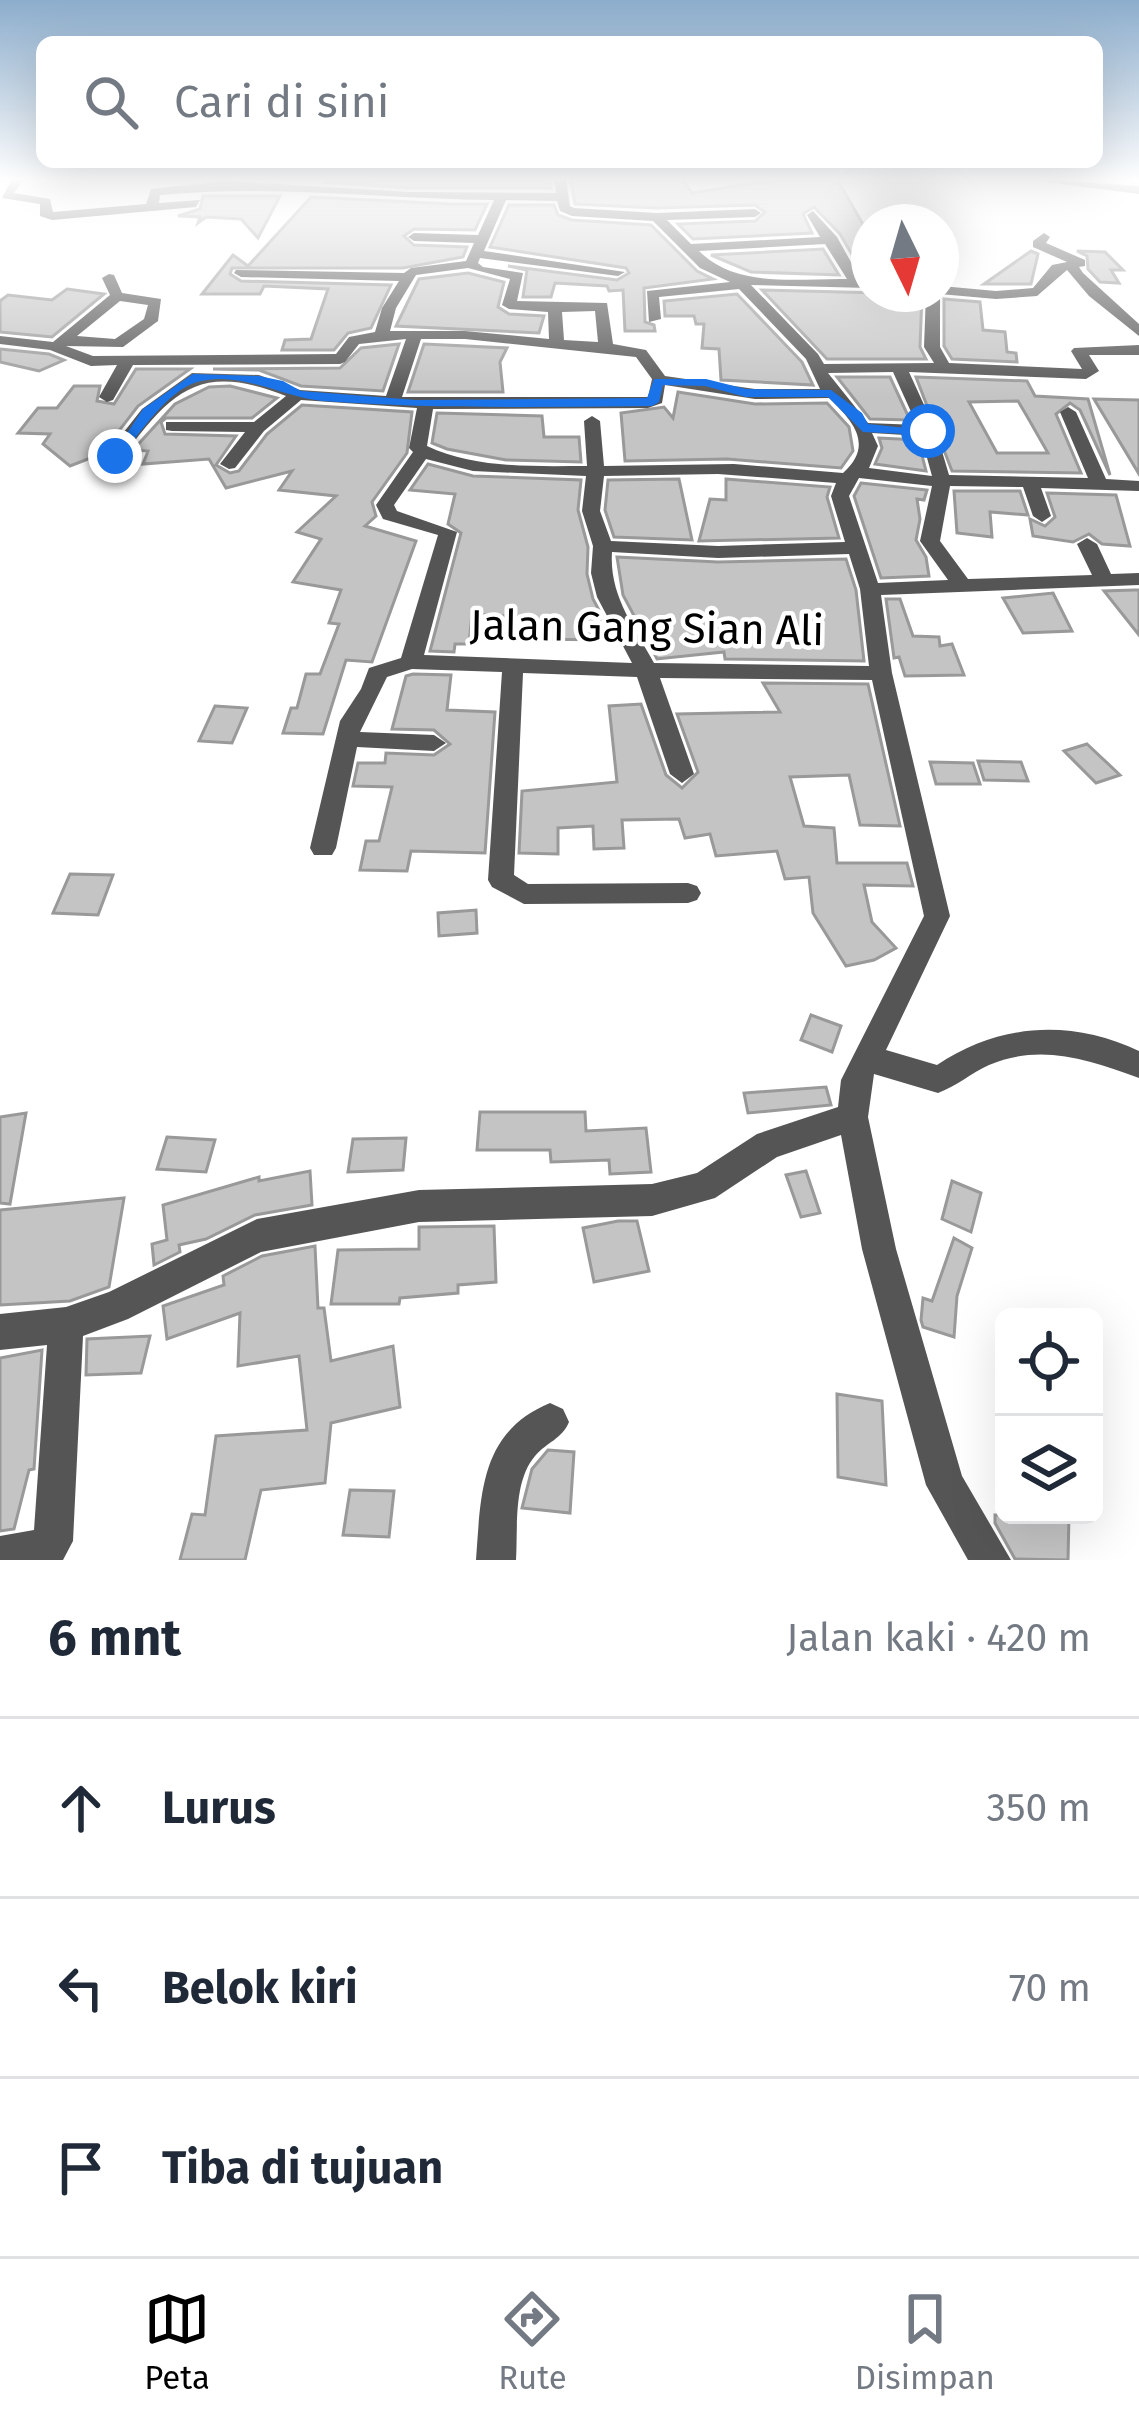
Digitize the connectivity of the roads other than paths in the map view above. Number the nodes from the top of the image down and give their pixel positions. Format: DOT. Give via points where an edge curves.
graph roads {
  1 [pos="477,252"];
  2 [pos="693,252"];
  3 [pos="1055,252"];
  4 [pos="1071,265"];
  5 [pos="618,272"];
  6 [pos="241,273"];
  7 [pos="406,277"];
  8 [pos="109,278"];
  9 [pos="740,283"];
  10 [pos="851,284"];
  11 [pos="959,292"];
  12 [pos="117,296"];
  13 [pos="555,308"];
  14 [pos="935,312"];
  15 [pos="654,319"];
  16 [pos="1139,332"];
  17 [pos="381,335"];
  18 [pos="415,335"];
  19 [pos="0,340"];
  20 [pos="59,343"];
  21 [pos="556,344"];
  22 [pos="606,347"];
  23 [pos="1139,350"];
  24 [pos="127,362"];
  25 [pos="898,368"];
  26 [pos="195,369"];
  27 [pos="819,369"];
  28 [pos="945,369"];
  29 [pos="661,381"];
  30 [pos="831,394"];
  31 [pos="298,395"];
  32 [pos="107,398"];
  33 [pos="392,402"];
  34 [pos="426,404"];
  35 [pos="1068,412"];
  36 [pos="592,421"];
  37 [pos="172,426"];
  38 [pos="258,427"];
  39 [pos="863,428"];
  40 [pos="928,431"];
  41 [pos="422,452"];
  42 [pos="115,456"];
  43 [pos="229,464"];
  44 [pos="596,470"];
  45 [pos="851,476"];
  46 [pos="941,481"];
  47 [pos="1030,483"];
  48 [pos="1099,484"];
  49 [pos="1139,486"];
  50 [pos="1042,516"];
  51 [pos="1087,544"];
  52 [pos="603,546"];
  53 [pos="854,548"];
  54 [pos="1139,579"];
  55 [pos="1104,580"];
  56 [pos="961,584"];
  57 [pos="870,589"];
  58 [pos="411,662"];
  59 [pos="513,664"];
  60 [pos="645,667"];
  61 [pos="881,673"];
  62 [pos="347,740"];
  63 [pos="434,743"];
  64 [pos="682,774"];
  65 [pos="323,848"];
  66 [pos="688,893"];
  67 [pos="1139,1065"];
  68 [pos="857,1090"];
  69 [pos="66,1324"];
  70 [pos="0,1332"];
  71 [pos="550,1422"];
  72 [pos="4,1560"];
  73 [pos="496,1560"];
  74 [pos="991,1560"];
  1 -- 5 [label="street"];
  1 -- 7 [label="street"];
  1 -- 13 [label="street" via="479,270 518,276 509,305"];
  2 -- 9 [label="street"];
  3 -- 4 [label="street" via="1080,263"];
  4 -- 11 [label="street" via="1057,268 1033,294"];
  4 -- 16 [label="street"];
  6 -- 7 [label="street"];
  7 -- 17 [label="street"];
  8 -- 12 [label="street"];
  9 -- 10 [label="street"];
  9 -- 15 [label="street" via="652,294"];
  9 -- 27 [label="street"];
  12 -- 20 [label="street"];
  12 -- 20 [label="street" via="156,302 138,334 118,344"];
  13 -- 21 [label="street"];
  13 -- 22 [label="street" via="602,306"];
  14 -- 28 [label="street" via="932,347"];
  17 -- 18 [label="street"];
  17 -- 26 [label="street" via="354,340 340,359"];
  18 -- 21 [label="street"];
  18 -- 33 [label="street"];
  19 -- 20 [label="street"];
  20 -- 24 [label="street" via="91,361"];
  21 -- 22 [label="street"];
  22 -- 29 [label="street" via="636,350"];
  23 -- 28 [label="street" via="1079,351 1091,371 1085,374"];
  24 -- 26 [label="street"];
  24 -- 32 [label="street"];
  25 -- 27 [label="street"];
  25 -- 28 [label="street"];
  25 -- 40 [label="street"];
  26 -- 31 [label="street" via="270,381"];
  26 -- 42 [label="street"];
  27 -- 30 [label="street"];
  29 -- 30 [label="street"];
  29 -- 34 [label="street" via="652,402"];
  30 -- 39 [label="street"];
  31 -- 33 [label="street"];
  31 -- 38 [label="street"];
  33 -- 34 [label="street"];
  34 -- 41 [label="street"];
  35 -- 48 [label="street"];
  36 -- 44 [label="street"];
  37 -- 38 [label="street"];
  38 -- 43 [label="street"];
  39 -- 40 [label="street"];
  39 -- 45 [label="street" via="866,461"];
  40 -- 46 [label="street"];
  41 -- 44 [label="street" via="496,467"];
  41 -- 58 [label="street" via="385,505 390,515 448,532"];
  44 -- 45 [label="street"];
  44 -- 52 [label="street" via="591,512"];
  45 -- 46 [label="street"];
  45 -- 53 [label="street" via="840,496"];
  46 -- 47 [label="street"];
  46 -- 56 [label="street" via="930,541"];
  47 -- 48 [label="street"];
  47 -- 50 [label="street"];
  48 -- 49 [label="street"];
  51 -- 55 [label="street"];
  52 -- 53 [label="street"];
  52 -- 60 [label="street" via="607,597"];
  53 -- 57 [label="street"];
  54 -- 55 [label="street"];
  55 -- 56 [label="street"];
  56 -- 57 [label="street"];
  57 -- 61 [label="street"];
  58 -- 59 [label="street, Jalan Gang Sian Ali"];
  58 -- 62 [label="street" via="377,673"];
  59 -- 60 [label="street, Jalan Gang Sian Ali"];
  59 -- 66 [label="street" via="501,880 524,893"];
  60 -- 61 [label="street, Jalan Gang Sian Ali"];
  60 -- 64 [label="street"];
  61 -- 68 [label="street" via="937,916"];
  62 -- 63 [label="street"];
  62 -- 65 [label="street"];
  67 -- 68 [label="street" via="1099,1045 1056,1041 990,1052 938,1079"];
  68 -- 69 [label="street" via="704,1187 652,1200 419,1206 257,1236"];
  68 -- 74 [label="street" via="878,1249 945,1485"];
  69 -- 70 [label="street"];
  69 -- 72 [label="street" via="53,1541"];
  71 -- 73 [label="street" via="526,1433 510,1456"];
}
